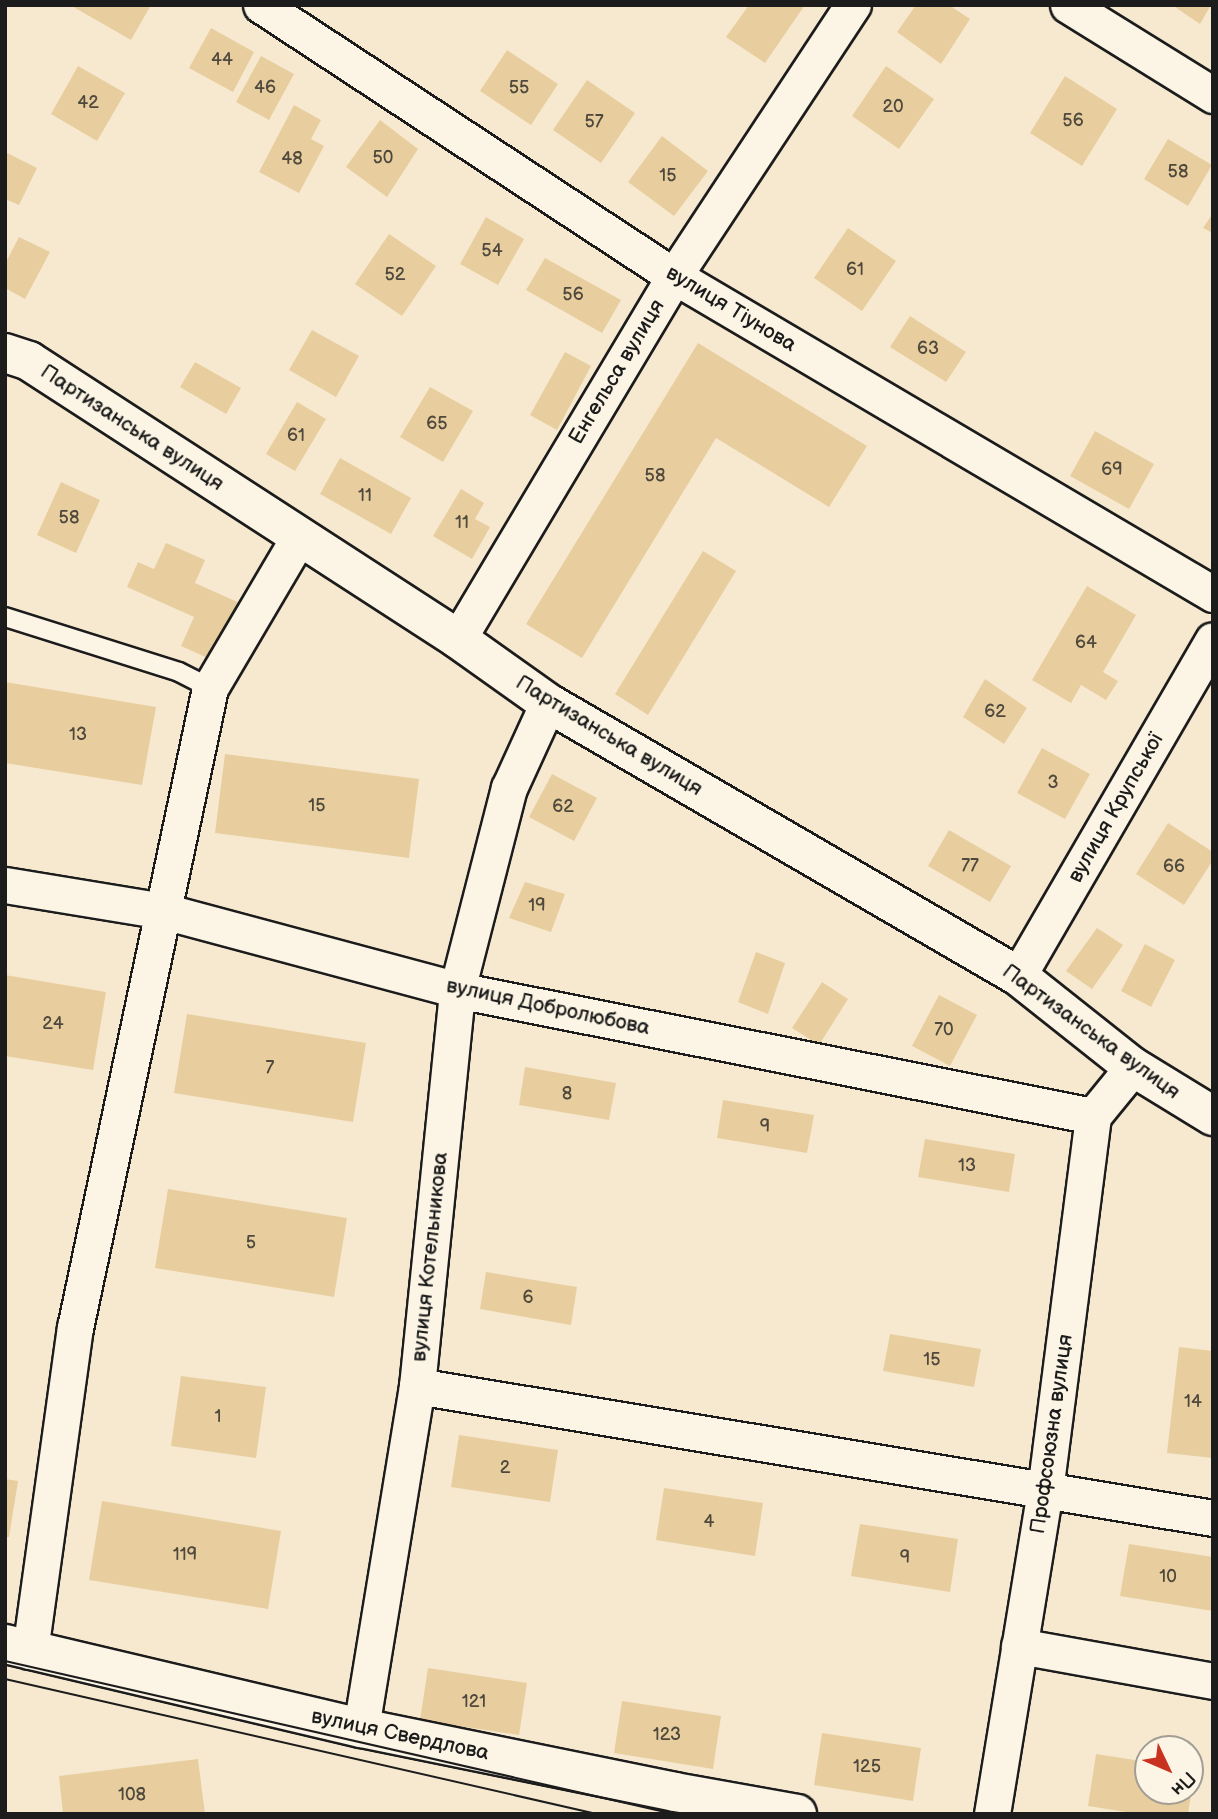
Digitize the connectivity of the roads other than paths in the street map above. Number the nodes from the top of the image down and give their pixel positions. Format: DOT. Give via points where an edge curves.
graph roads {
  1 [pos="261,5"];
  2 [pos="853,5"];
  3 [pos="1068,5"];
  4 [pos="1213,95"];
  5 [pos="674,276"];
  6 [pos="5,353"];
  7 [pos="299,537"];
  8 [pos="1213,594"];
  9 [pos="5,617"];
  10 [pos="458,639"];
  11 [pos="1213,640"];
  12 [pos="1199,683"];
  13 [pos="210,688"];
  14 [pos="548,703"];
  15 [pos="5,885"];
  16 [pos="163,911"];
  17 [pos="1018,976"];
  18 [pos="457,990"];
  19 [pos="1133,1067"];
  20 [pos="1093,1116"];
  21 [pos="1213,1116"];
  22 [pos="417,1386"];
  23 [pos="1045,1491"];
  24 [pos="1213,1518"];
  25 [pos="1019,1646"];
  26 [pos="18,1647"];
  27 [pos="1213,1681"];
  28 [pos="361,1728"];
  29 [pos="797,1814"];
  30 [pos="992,1814"];
  1 -- 5 [label="street, вулиця Тіунова"];
  2 -- 5 [label="street, Енгельса вулиця"];
  3 -- 4 [label="street"];
  5 -- 8 [label="street, вулиця Тіунова"];
  5 -- 10 [label="street, Енгельса вулиця"];
  6 -- 7 [label="street, Партизанська вулиця" via="29,361"];
  7 -- 10 [label="street, Партизанська вулиця"];
  7 -- 13 [label="street"];
  9 -- 13 [label="lane" via="179,672"];
  10 -- 14 [label="street, Партизанська вулиця"];
  11 -- 12 [label="street, вулиця Крупської"];
  12 -- 17 [label="street, вулиця Крупської"];
  13 -- 16 [label="street"];
  14 -- 17 [label="street, Партизанська вулиця"];
  14 -- 18 [label="street, вулиця Котельникова" via="509,788"];
  15 -- 16 [label="street, вулиця Добролюбова"];
  16 -- 18 [label="street, вулиця Добролюбова"];
  16 -- 26 [label="street" via="75,1328"];
  17 -- 19 [label="street, Партизанська вулиця"];
  18 -- 20 [label="street, вулиця Добролюбова"];
  18 -- 22 [label="street, вулиця Котельникова"];
  19 -- 20 [label="street"];
  19 -- 21 [label="street, Партизанська вулиця"];
  20 -- 23 [label="street, Профсоюзна вулиця"];
  22 -- 23 [label="street"];
  22 -- 28 [label="street, вулиця Котельникова"];
  23 -- 24 [label="street"];
  23 -- 25 [label="street, Профсоюзна вулиця"];
  25 -- 27 [label="street"];
  25 -- 30 [label="street, Профсоюзна вулиця"];
  26 -- 28 [label="street, вулиця Свердлова"];
  28 -- 29 [label="street, вулиця Свердлова"];
}
